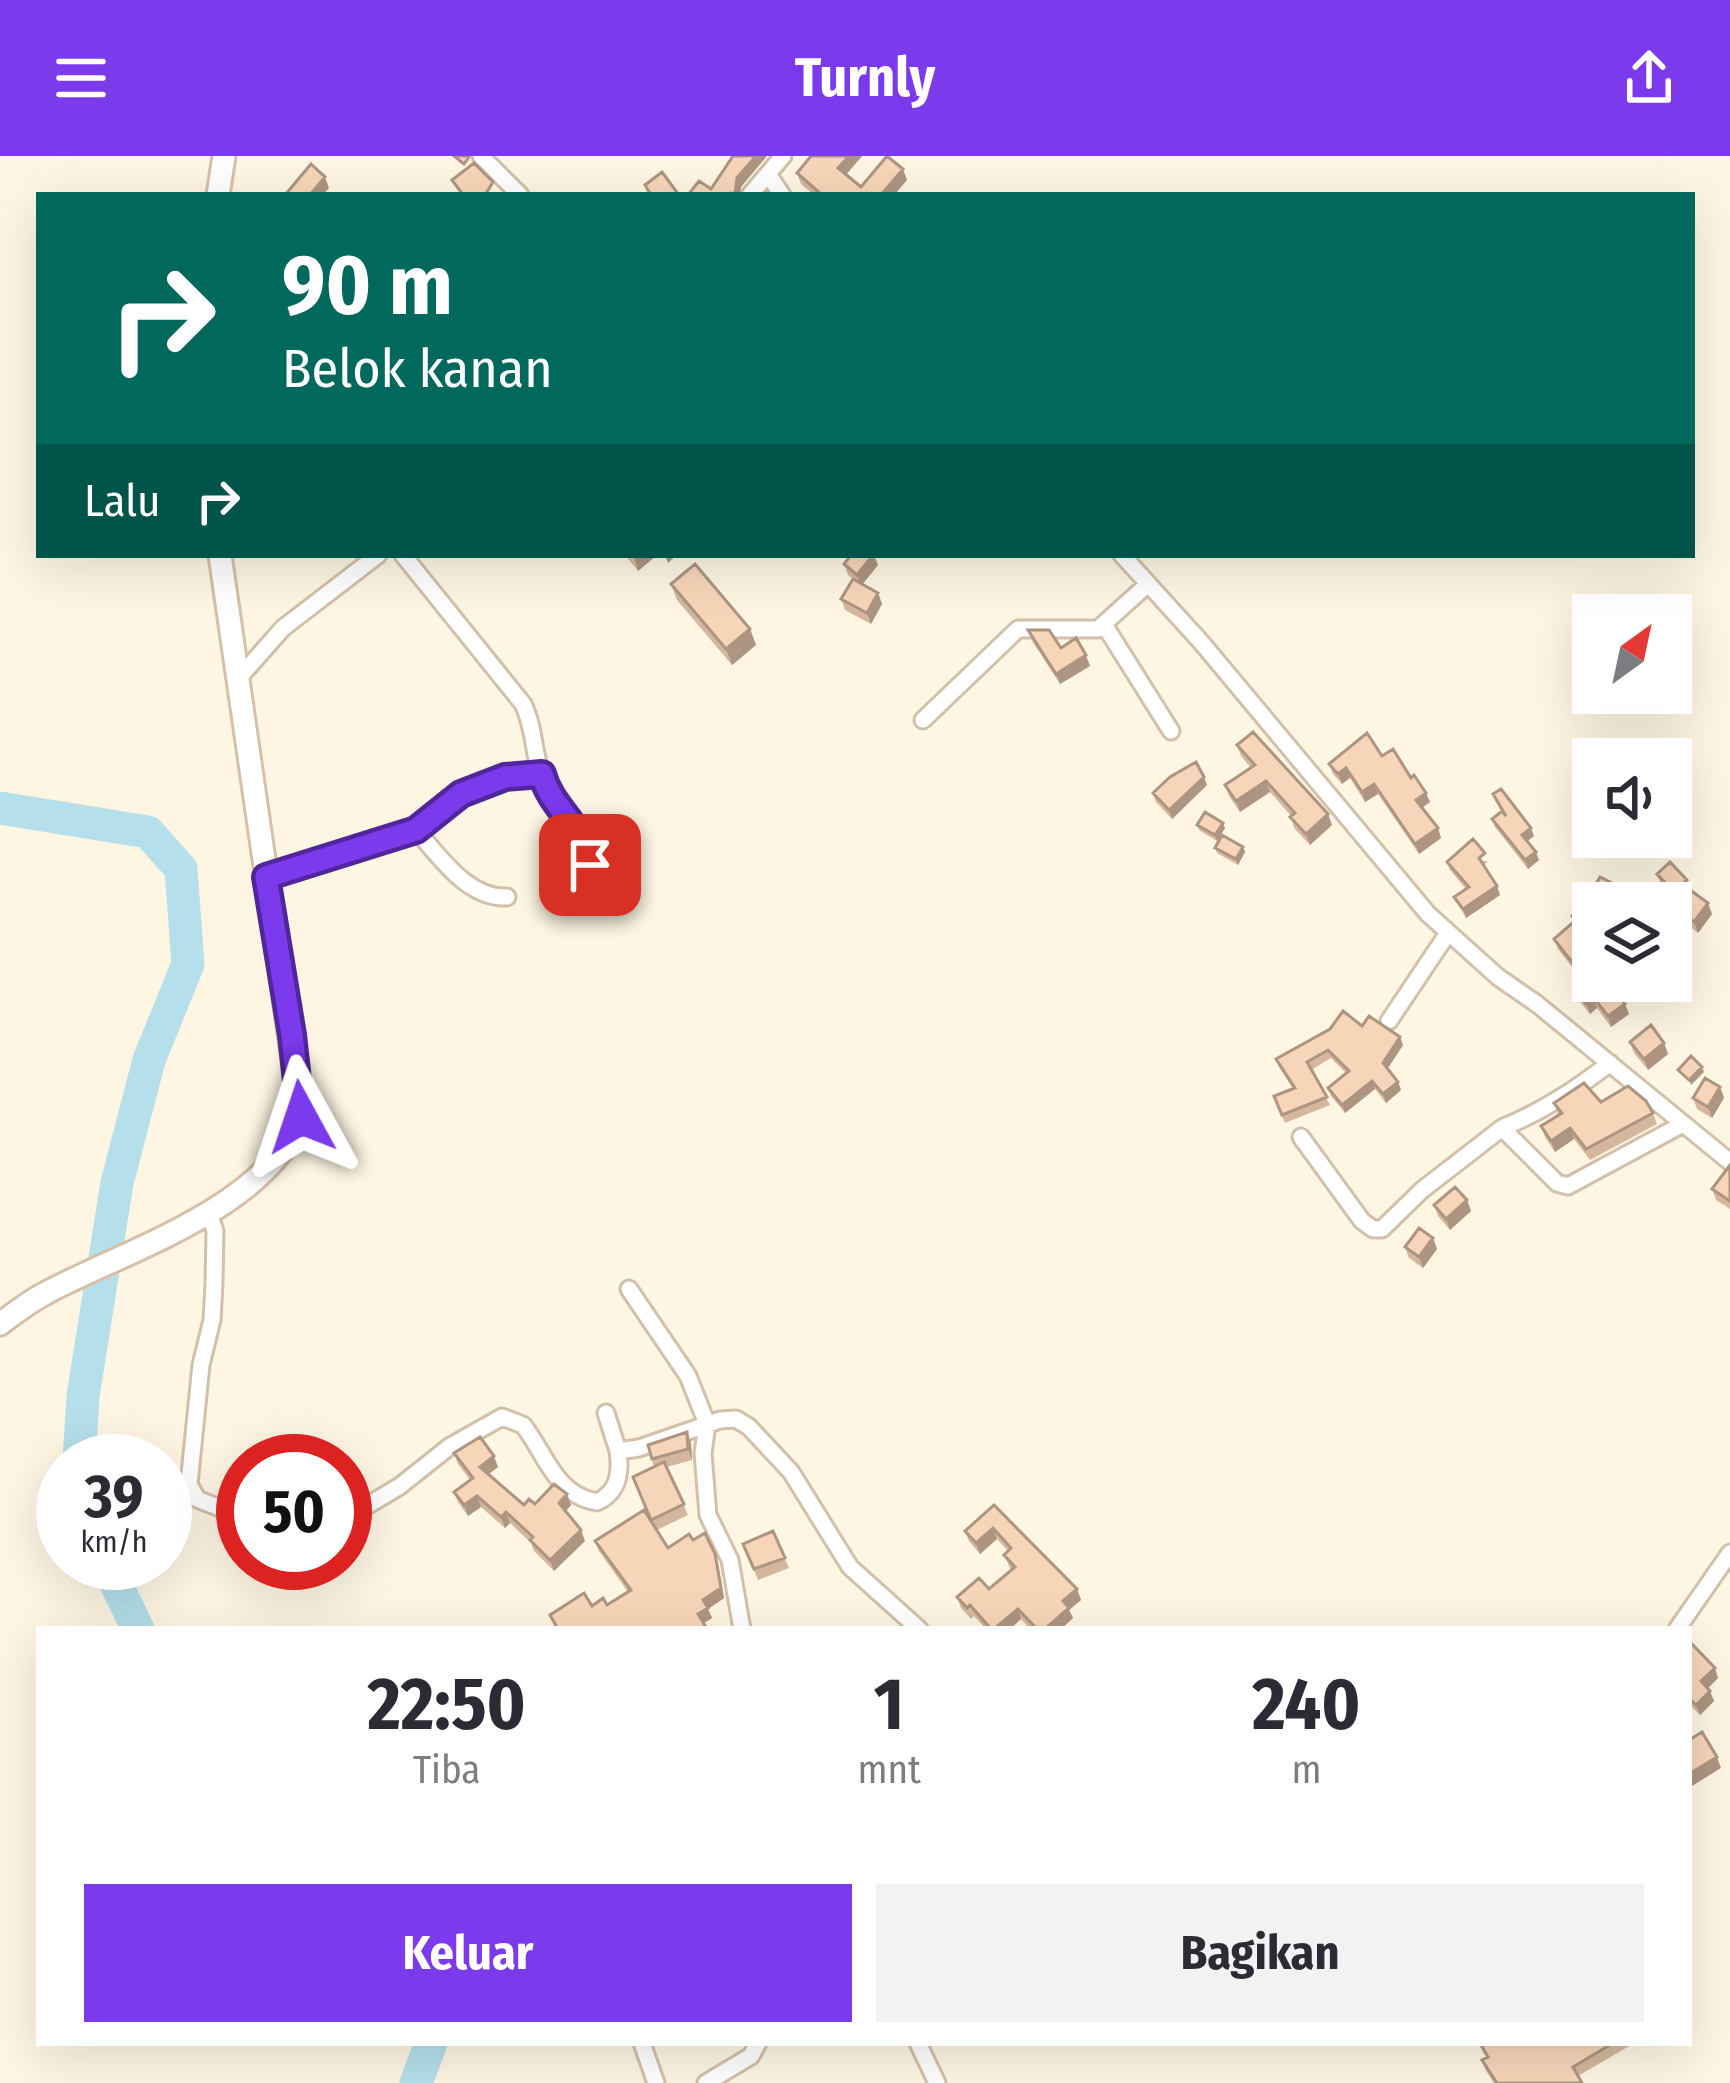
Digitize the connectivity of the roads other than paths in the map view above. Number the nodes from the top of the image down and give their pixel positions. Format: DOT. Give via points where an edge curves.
graph roads {
  1 [pos="224,156"];
  2 [pos="481,156"];
  3 [pos="783,156"];
  4 [pos="768,174"];
  5 [pos="218,192"];
  6 [pos="517,192"];
  7 [pos="753,192"];
  8 [pos="780,192"];
  9 [pos="220,558"];
  10 [pos="374,558"];
  11 [pos="405,558"];
  12 [pos="1125,558"];
  13 [pos="1148,584"];
  14 [pos="1105,626"];
  15 [pos="237,680"];
  16 [pos="923,720"];
  17 [pos="1171,730"];
  18 [pos="542,774"];
  19 [pos="416,830"];
  20 [pos="266,877"];
  21 [pos="592,888"];
  22 [pos="507,897"];
  23 [pos="1448,934"];
  24 [pos="1389,1021"];
  25 [pos="1610,1063"];
  26 [pos="1683,1124"];
  27 [pos="1502,1128"];
  28 [pos="1301,1137"];
  29 [pos="1730,1162"];
  30 [pos="208,1211"];
  31 [pos="629,1289"];
  32 [pos="0,1324"];
  33 [pos="606,1414"];
  34 [pos="707,1424"];
  35 [pos="618,1451"];
  36 [pos="372,1503"];
  37 [pos="216,1506"];
  38 [pos="1730,1553"];
  39 [pos="741,1626"];
  40 [pos="916,1626"];
  41 [pos="1679,1626"];
  42 [pos="643,2046"];
  43 [pos="756,2046"];
  44 [pos="919,2046"];
  45 [pos="656,2083"];
  46 [pos="706,2083"];
  47 [pos="937,2083"];
  1 -- 5 [label="main road"];
  2 -- 6 [label="street"];
  3 -- 4 [label="street"];
  4 -- 7 [label="street"];
  4 -- 8 [label="street"];
  9 -- 15 [label="main road"];
  10 -- 15 [label="street" via="283,628"];
  11 -- 18 [label="street" via="524,704"];
  12 -- 13 [label="street"];
  13 -- 14 [label="street"];
  13 -- 23 [label="street"];
  14 -- 16 [label="street" via="1018,629"];
  14 -- 17 [label="street"];
  15 -- 20 [label="main road"];
  18 -- 19 [label="street" via="461,794"];
  18 -- 21 [label="street" via="583,835"];
  19 -- 20 [label="street"];
  19 -- 22 [label="street" via="458,877"];
  20 -- 30 [label="main road" via="301,1117 278,1159"];
  23 -- 24 [label="street"];
  23 -- 25 [label="street"];
  25 -- 26 [label="street"];
  25 -- 27 [label="street"];
  26 -- 27 [label="street" via="1568,1186"];
  26 -- 29 [label="street"];
  27 -- 28 [label="street" via="1382,1229 1362,1221"];
  30 -- 32 [label="main road"];
  30 -- 37 [label="street" via="215,1232 212,1320 189,1484 197,1499"];
  31 -- 34 [label="street" via="688,1376"];
  33 -- 35 [label="street"];
  34 -- 35 [label="street"];
  34 -- 39 [label="street" via="708,1515 730,1560"];
  34 -- 40 [label="street" via="736,1419 749,1427 791,1472 850,1567"];
  35 -- 36 [label="street" via="616,1484 590,1501 557,1478 523,1425 502,1417"];
  38 -- 41 [label="street"];
  42 -- 45 [label="street"];
  43 -- 46 [label="street"];
  44 -- 47 [label="street"];
}
